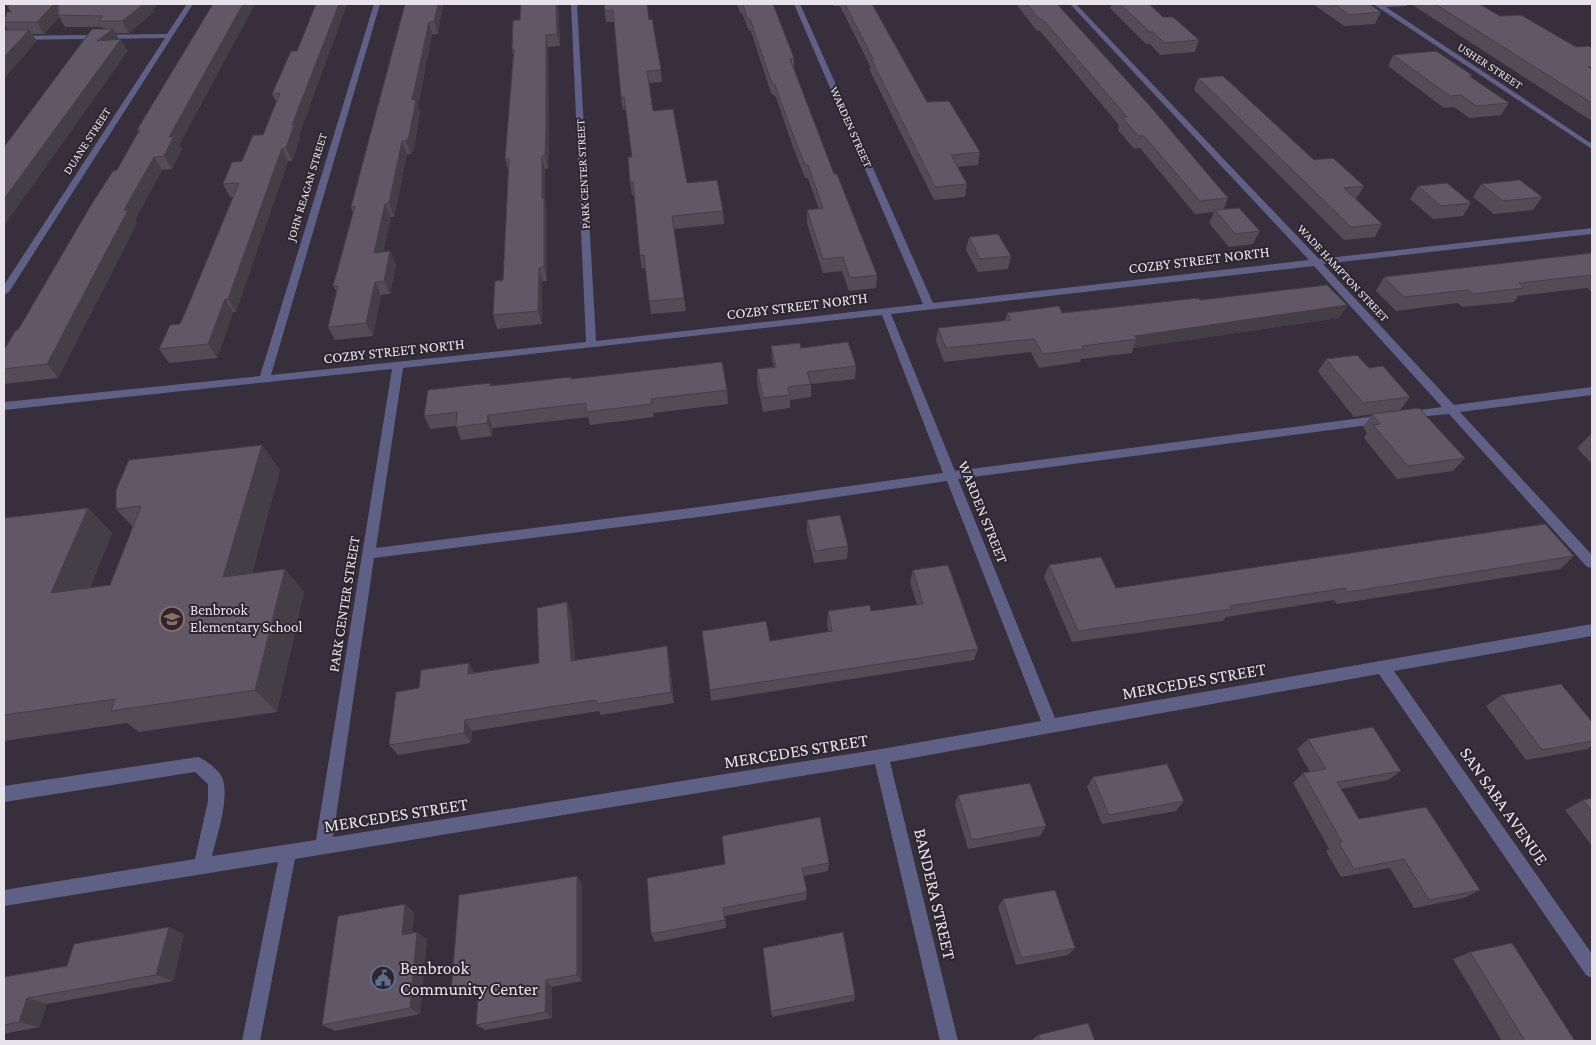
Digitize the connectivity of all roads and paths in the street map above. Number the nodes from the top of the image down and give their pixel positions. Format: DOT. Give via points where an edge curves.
graph roads {
  1 [pos="190,4"];
  2 [pos="378,4"];
  3 [pos="574,4"];
  4 [pos="797,4"];
  5 [pos="1073,4"];
  6 [pos="1406,4"];
  7 [pos="1378,5"];
  8 [pos="168,36"];
  9 [pos="4,38"];
  10 [pos="1592,147"];
  11 [pos="1592,231"];
  12 [pos="1315,261"];
  13 [pos="4,292"];
  14 [pos="929,306"];
  15 [pos="885,311"];
  16 [pos="591,345"];
  17 [pos="398,366"];
  18 [pos="264,380"];
  19 [pos="1592,391"];
  20 [pos="4,406"];
  21 [pos="1452,410"];
  22 [pos="951,476"];
  23 [pos="368,554"];
  24 [pos="1592,563"];
  25 [pos="1592,630"];
  26 [pos="1382,666"];
  27 [pos="1050,726"];
  28 [pos="881,756"];
  29 [pos="4,794"];
  30 [pos="323,846"];
  31 [pos="288,852"];
  32 [pos="202,866"];
  33 [pos="4,898"];
  34 [pos="1592,969"];
  35 [pos="252,1041"];
  36 [pos="949,1041"];
  1 -- 8 [label="street, DUANE STREET"];
  2 -- 18 [label="street, JOHN REAGAN STREET"];
  3 -- 16 [label="street, PARK CENTER STREET"];
  4 -- 14 [label="street, WARDEN STREET"];
  5 -- 12 [label="street, WADE HAMPTON STREET"];
  6 -- 7 [label="street"];
  7 -- 10 [label="street, USHER STREET"];
  8 -- 9 [label="street"];
  8 -- 13 [label="street, DUANE STREET"];
  11 -- 12 [label="street, COZBY STREET NORTH"];
  12 -- 14 [label="street, COZBY STREET NORTH"];
  12 -- 21 [label="street, WADE HAMPTON STREET"];
  14 -- 15 [label="street, COZBY STREET NORTH"];
  15 -- 16 [label="street, COZBY STREET NORTH"];
  15 -- 22 [label="street, WARDEN STREET"];
  16 -- 17 [label="street, COZBY STREET NORTH"];
  17 -- 18 [label="street, COZBY STREET NORTH"];
  17 -- 23 [label="street, PARK CENTER STREET"];
  18 -- 20 [label="street, COZBY STREET NORTH"];
  19 -- 21 [label="street"];
  21 -- 22 [label="street"];
  21 -- 24 [label="street, WADE HAMPTON STREET"];
  22 -- 23 [label="street"];
  22 -- 27 [label="street, WARDEN STREET"];
  23 -- 30 [label="street, PARK CENTER STREET"];
  25 -- 26 [label="street, MERCEDES STREET"];
  26 -- 27 [label="street, MERCEDES STREET"];
  26 -- 34 [label="street, SAN SABA AVENUE"];
  27 -- 28 [label="street, MERCEDES STREET"];
  28 -- 30 [label="street, MERCEDES STREET"];
  28 -- 36 [label="street, BANDERA STREET"];
  29 -- 32 [label="street" via="198,764 216,781 216,801"];
  30 -- 31 [label="street, MERCEDES STREET"];
  31 -- 32 [label="street, MERCEDES STREET"];
  31 -- 35 [label="street"];
  32 -- 33 [label="street, MERCEDES STREET"];
}
